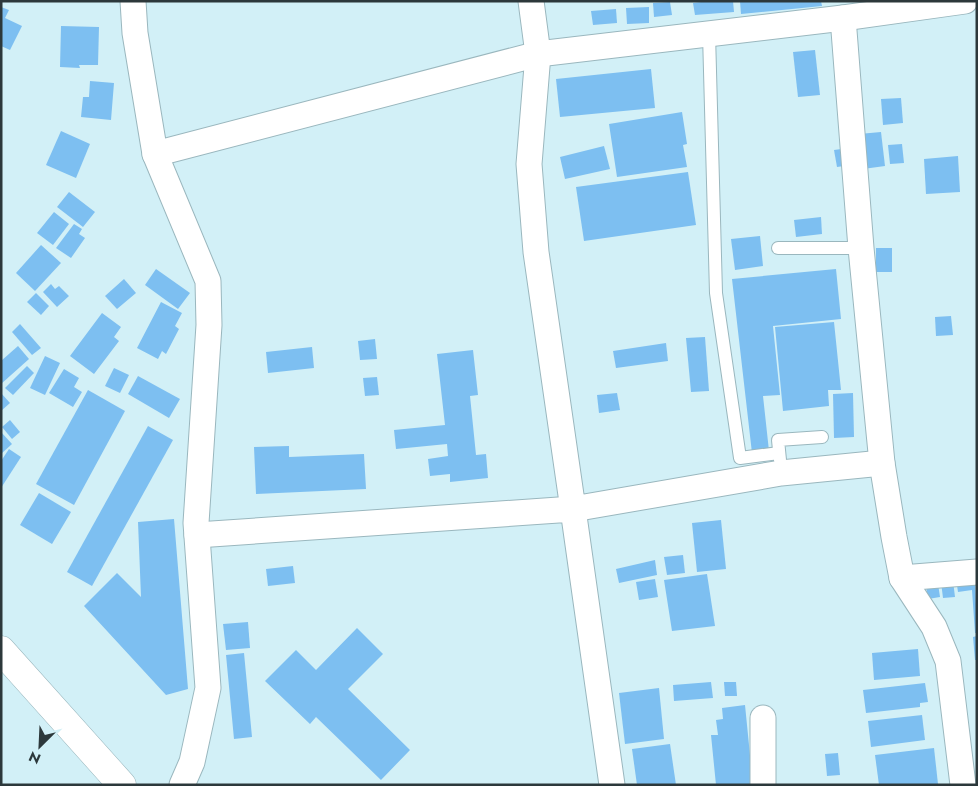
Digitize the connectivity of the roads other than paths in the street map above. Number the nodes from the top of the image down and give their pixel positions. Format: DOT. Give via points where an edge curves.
graph roads {
  1 [pos="133,1"];
  2 [pos="531,1"];
  3 [pos="966,1"];
  4 [pos="843,18"];
  5 [pos="709,34"];
  6 [pos="538,54"];
  7 [pos="155,154"];
  8 [pos="778,248"];
  9 [pos="861,248"];
  10 [pos="822,437"];
  11 [pos="882,462"];
  12 [pos="780,463"];
  13 [pos="573,509"];
  14 [pos="197,536"];
  15 [pos="977,572"];
  16 [pos="902,578"];
  17 [pos="1,650"];
  18 [pos="763,718"];
  19 [pos="122,785"];
  20 [pos="182,785"];
  21 [pos="612,785"];
  22 [pos="764,785"];
  23 [pos="963,785"];
  1 -- 7 [label="street" via="135,33"];
  2 -- 6 [label="street"];
  3 -- 4 [label="street"];
  4 -- 5 [label="street"];
  4 -- 9 [label="street"];
  5 -- 6 [label="street"];
  5 -- 12 [label="lane" via="716,293 740,458"];
  6 -- 7 [label="street"];
  6 -- 13 [label="street" via="529,164 536,252"];
  7 -- 14 [label="street" via="208,281 209,325"];
  8 -- 9 [label="lane"];
  9 -- 11 [label="street"];
  10 -- 12 [label="lane" via="778,440"];
  11 -- 12 [label="street"];
  11 -- 16 [label="street"];
  12 -- 13 [label="street"];
  13 -- 14 [label="street"];
  13 -- 21 [label="street"];
  14 -- 20 [label="street" via="208,688 192,762"];
  15 -- 16 [label="street"];
  16 -- 23 [label="street" via="934,627 948,661"];
  17 -- 19 [label="highway"];
  18 -- 22 [label="street"];
}
